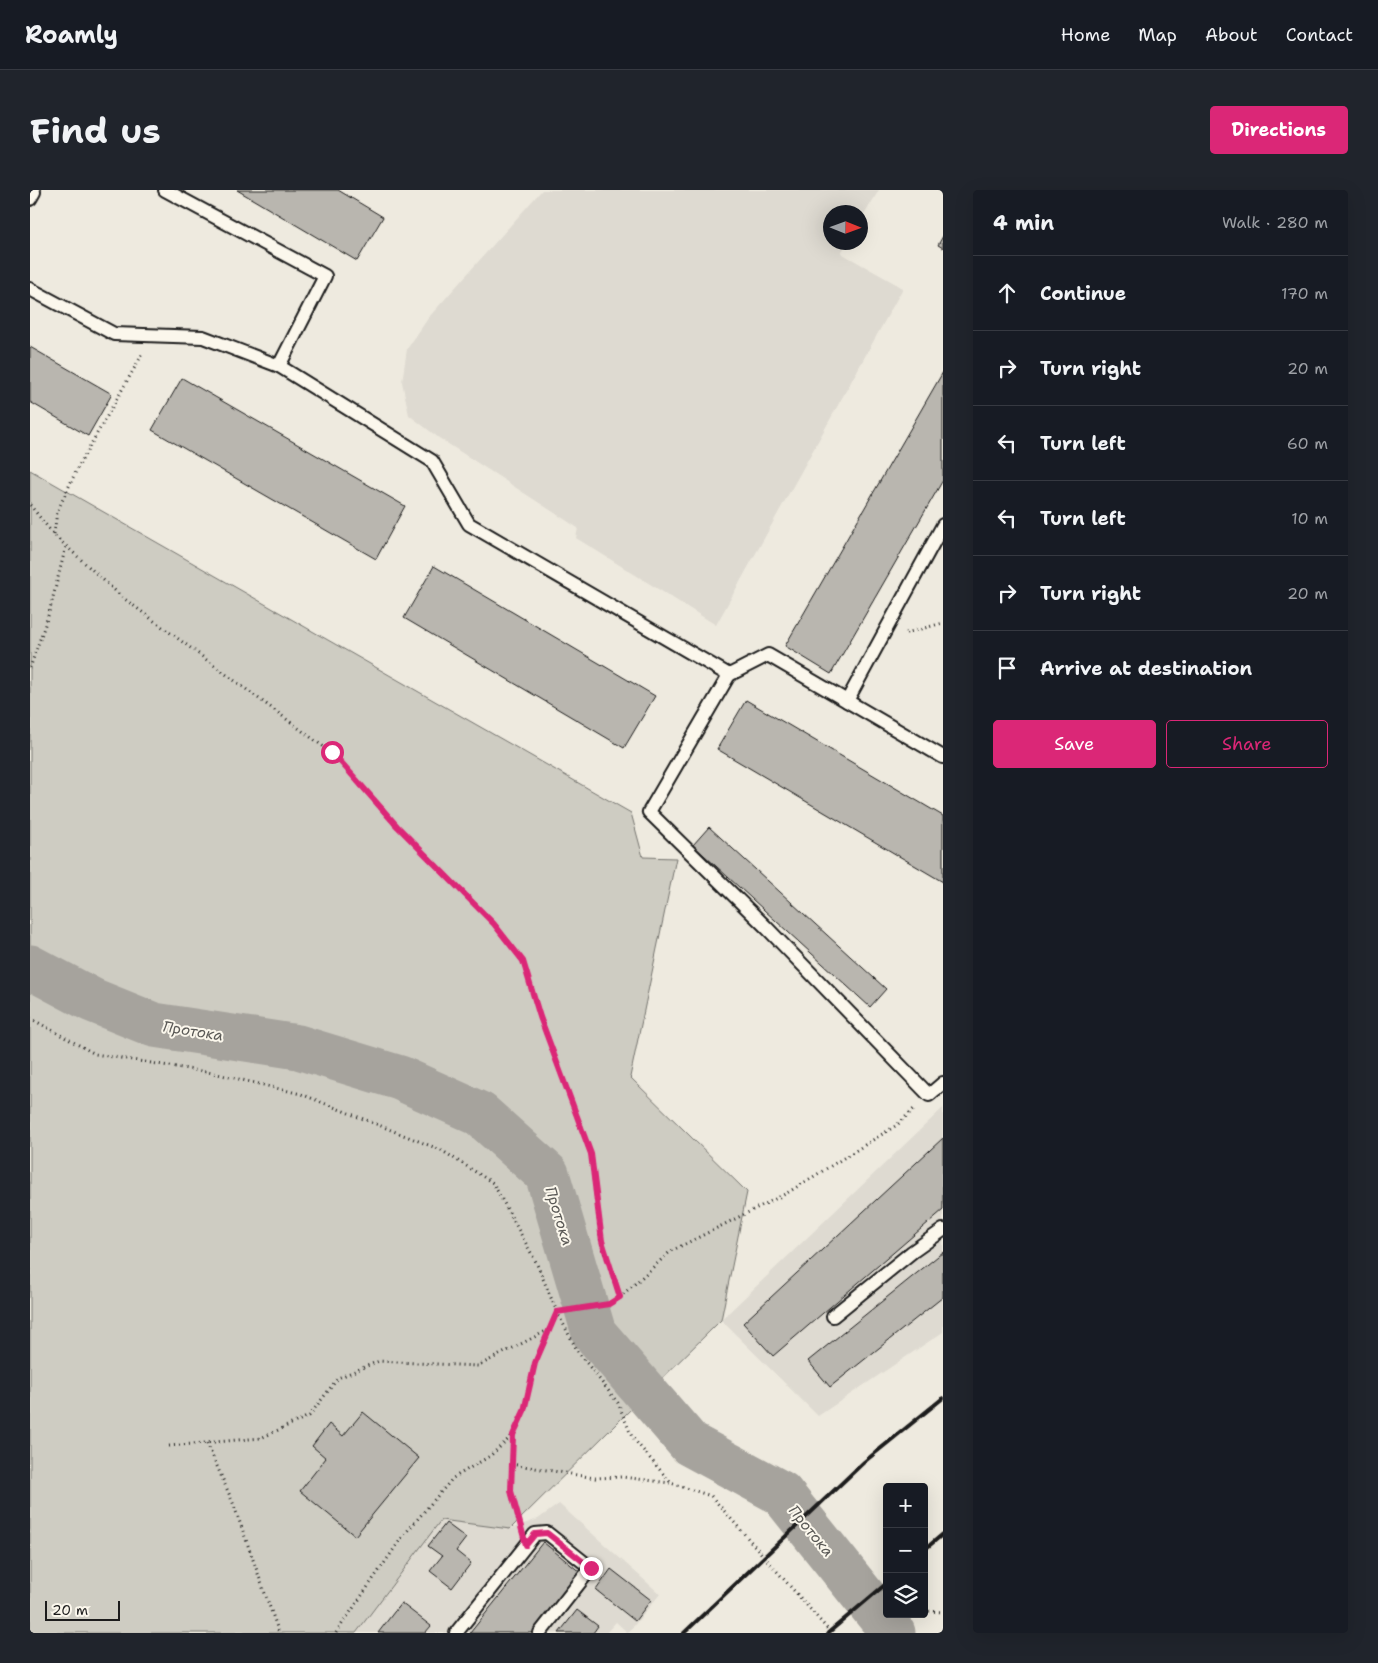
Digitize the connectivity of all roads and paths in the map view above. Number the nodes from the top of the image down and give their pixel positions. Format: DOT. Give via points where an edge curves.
graph roads {
  1 [pos="165,190"];
  2 [pos="30,288"];
  3 [pos="153,335"];
  4 [pos="279,366"];
  5 [pos="30,505"];
  6 [pos="943,525"];
  7 [pos="54,535"];
  8 [pos="66,546"];
  9 [pos="943,623"];
  10 [pos="881,639"];
  11 [pos="30,668"];
  12 [pos="729,675"];
  13 [pos="847,701"];
  14 [pos="943,757"];
  15 [pos="30,1018"];
  16 [pos="943,1083"];
  17 [pos="929,1095"];
  18 [pos="943,1230"];
  19 [pos="620,1297"];
  20 [pos="557,1312"];
  21 [pos="833,1316"];
  22 [pos="550,1330"];
  23 [pos="513,1435"];
  24 [pos="207,1443"];
  25 [pos="168,1446"];
  26 [pos="511,1464"];
  27 [pos="671,1483"];
  28 [pos="526,1545"];
  29 [pos="928,1611"];
  30 [pos="943,1612"];
  31 [pos="279,1633"];
  32 [pos="336,1633"];
  33 [pos="456,1633"];
  34 [pos="540,1633"];
  35 [pos="831,1633"];
  1 -- 4 [label="lane" via="325,276"];
  2 -- 3 [label="lane" via="114,334"];
  3 -- 4 [label="lane" via="203,336"];
  3 -- 7 [label="path" via="78,467 56,512"];
  4 -- 12 [label="lane" via="432,460 469,524"];
  5 -- 7 [label="path"];
  6 -- 10 [label="lane"];
  7 -- 8 [label="path"];
  8 -- 11 [label="path" via="49,613"];
  8 -- 19 [label="path" via="122,597 332,752 397,826 494,924 523,961 540,1017 591,1154 602,1241"];
  9 -- 10 [label="path"];
  10 -- 13 [label="lane"];
  12 -- 13 [label="lane" via="768,655"];
  12 -- 17 [label="lane" via="649,812"];
  13 -- 14 [label="lane"];
  15 -- 20 [label="path" via="95,1054 213,1073 301,1094 441,1150 493,1183 536,1262"];
  16 -- 17 [label="lane"];
  17 -- 19 [label="path" via="897,1125 787,1193 670,1251"];
  18 -- 21 [label="lane"];
  19 -- 20 [label="path" via="609,1304"];
  20 -- 22 [label="path"];
  20 -- 27 [label="path" via="578,1352 618,1403 632,1437"];
  22 -- 23 [label="path" via="535,1363 524,1411"];
  22 -- 24 [label="path" via="478,1366 379,1361 338,1378 309,1416 261,1438"];
  23 -- 26 [label="path"];
  23 -- 32 [label="path" via="490,1456 453,1478 404,1536"];
  24 -- 25 [label="path"];
  24 -- 31 [label="path" via="233,1503"];
  26 -- 27 [label="path" via="595,1478 622,1477"];
  26 -- 28 [label="path" via="511,1491"];
  27 -- 35 [label="path" via="711,1496"];
  28 -- 33 [label="lane"];
  28 -- 34 [label="lane" via="535,1534 547,1533 591,1568"];
  29 -- 30 [label="path"];
}
